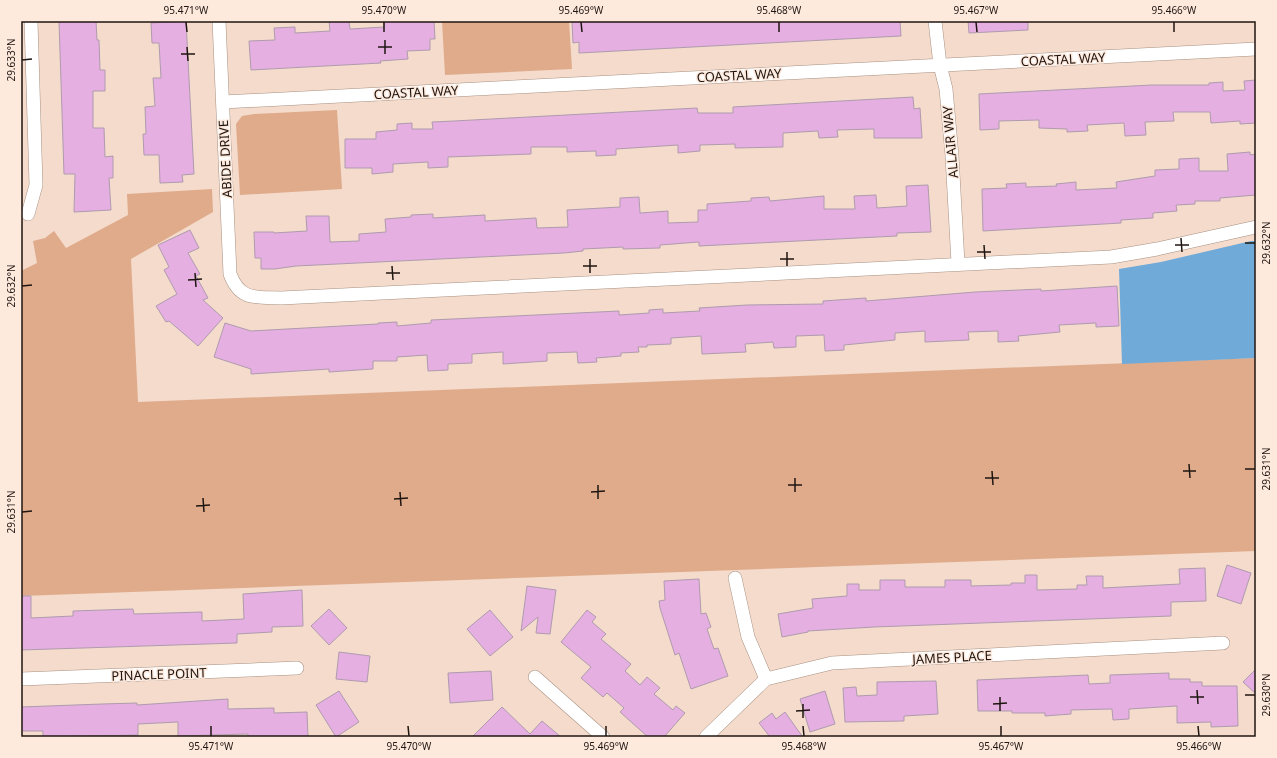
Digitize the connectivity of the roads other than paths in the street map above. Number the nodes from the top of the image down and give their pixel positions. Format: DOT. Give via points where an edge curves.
graph roads {
  1 [pos="219,21"];
  2 [pos="935,21"];
  3 [pos="28,29"];
  4 [pos="1256,49"];
  5 [pos="940,65"];
  6 [pos="223,102"];
  7 [pos="28,214"];
  8 [pos="1256,227"];
  9 [pos="958,263"];
  10 [pos="736,578"];
  11 [pos="1223,642"];
  12 [pos="298,668"];
  13 [pos="535,677"];
  14 [pos="21,679"];
  15 [pos="766,679"];
  16 [pos="603,737"];
  17 [pos="706,737"];
  1 -- 6 [label="street, ABIDE DRIVE"];
  2 -- 5 [label="street, ALLAIR WAY"];
  3 -- 7 [label="street" via="36,185"];
  4 -- 5 [label="street, COASTAL WAY"];
  5 -- 6 [label="street, COASTAL WAY"];
  5 -- 9 [label="street, ALLAIR WAY" via="946,89"];
  6 -- 9 [label="street, ABIDE DRIVE" via="230,274 234,285 241,293 257,297 281,298"];
  8 -- 9 [label="street" via="1110,257"];
  10 -- 15 [label="street" via="748,637"];
  11 -- 15 [label="street, JAMES PLACE" via="832,663"];
  12 -- 14 [label="street, PINACLE POINT"];
  13 -- 16 [label="street"];
  15 -- 17 [label="street"];
}
